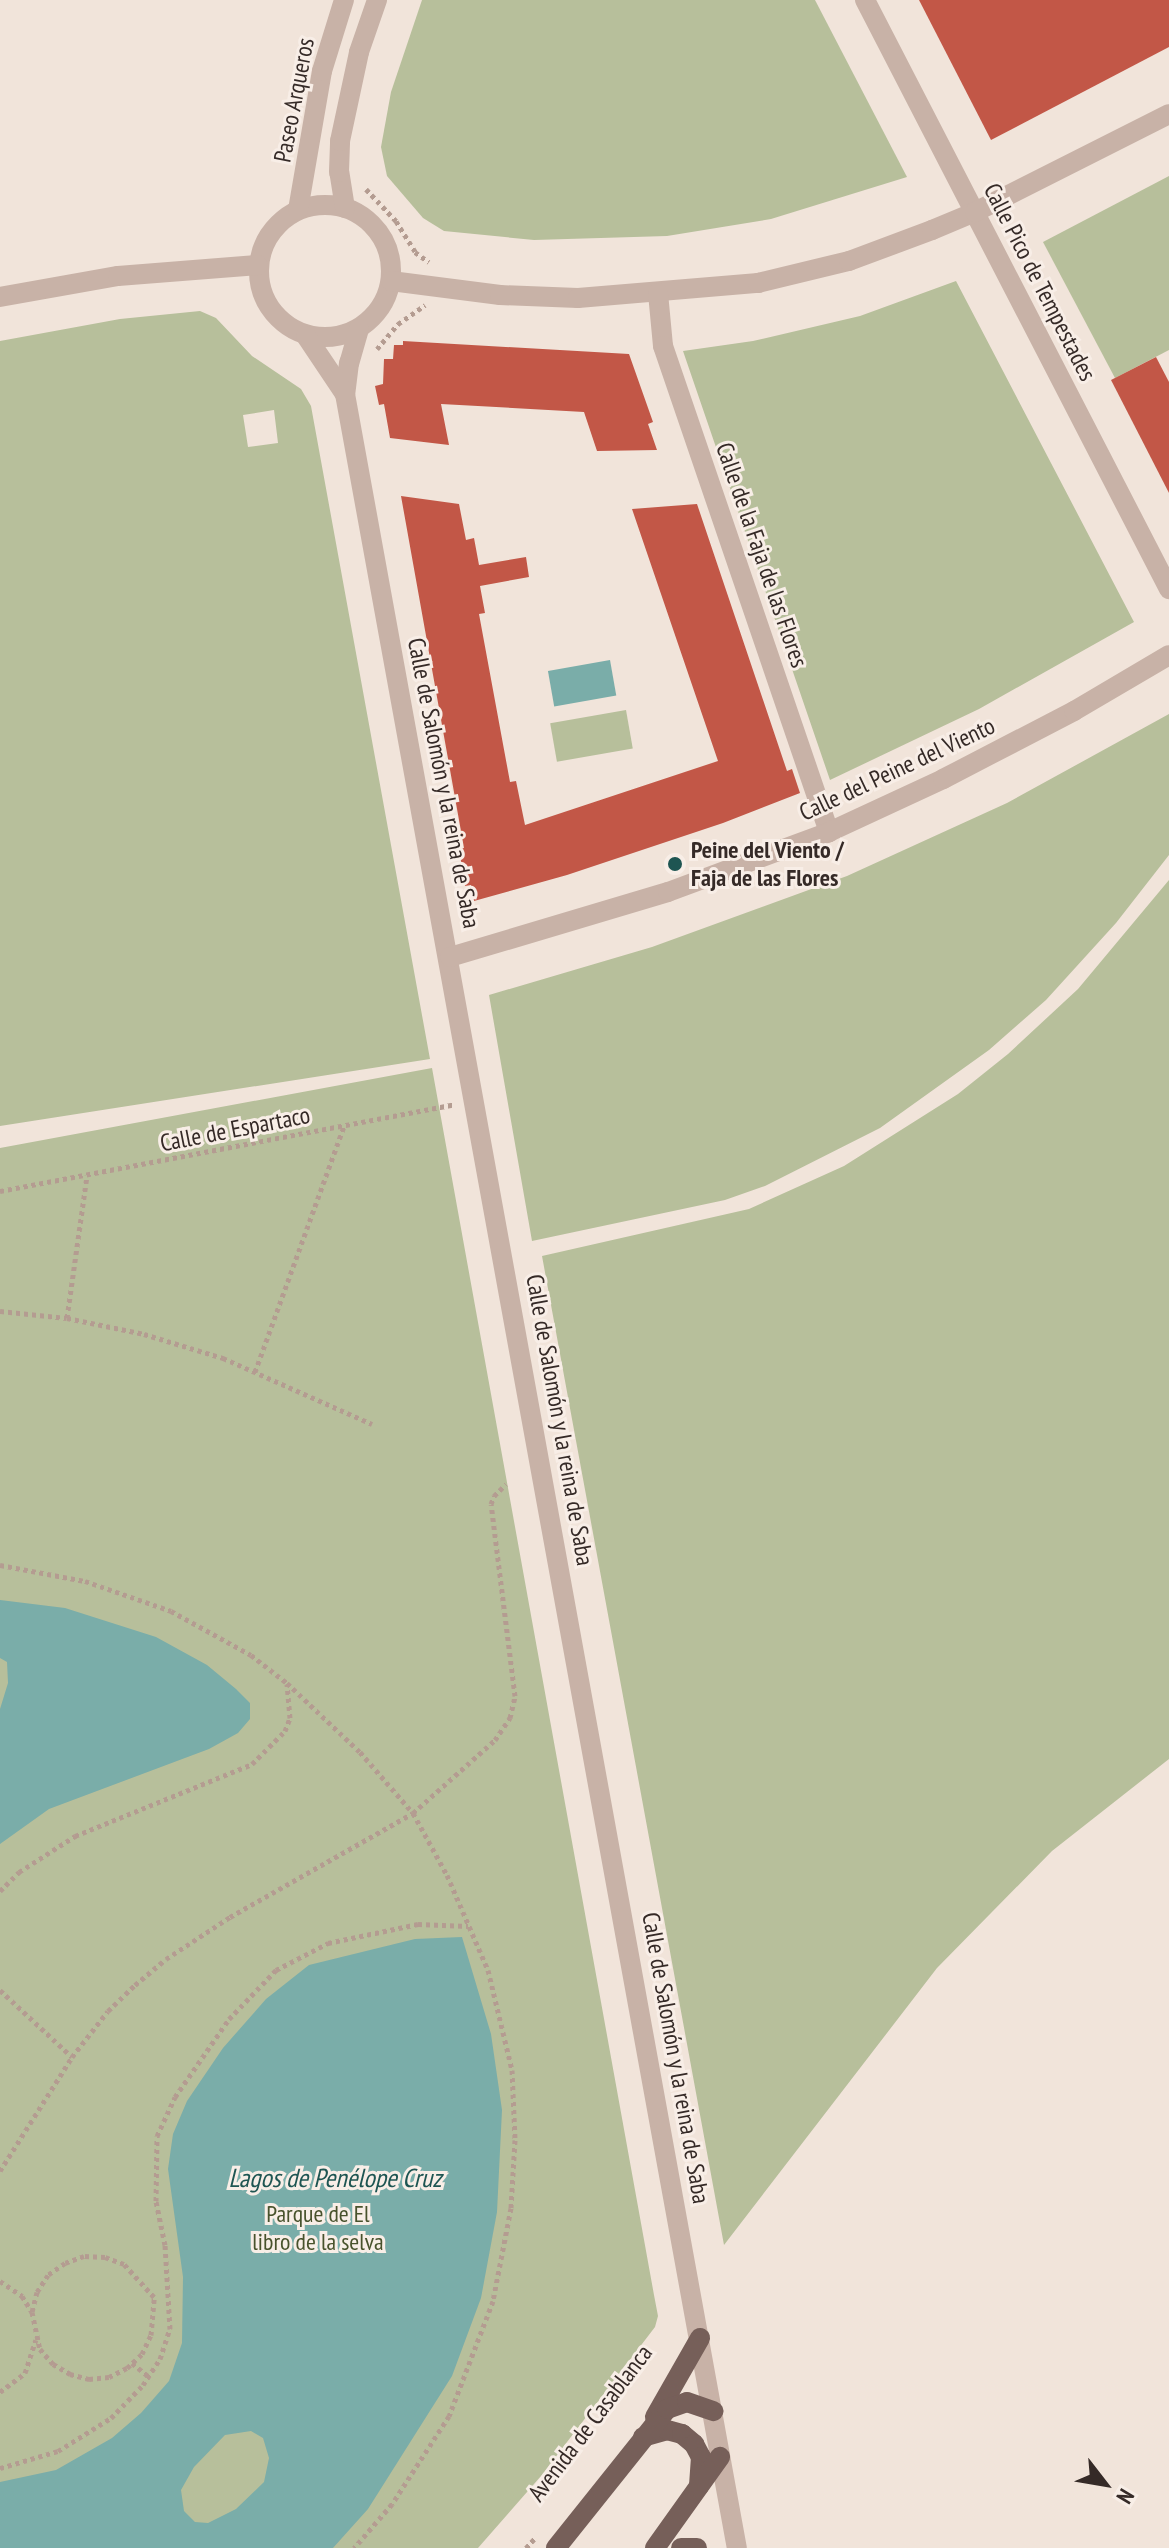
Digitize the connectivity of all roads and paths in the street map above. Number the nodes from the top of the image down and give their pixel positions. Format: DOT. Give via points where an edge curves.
graph roads {
  1 [pos="344,0"];
  2 [pos="377,0"];
  3 [pos="865,0"];
  4 [pos="1169,114"];
  5 [pos="364,185"];
  6 [pos="345,208"];
  7 [pos="298,210"];
  8 [pos="975,212"];
  9 [pos="258,265"];
  10 [pos="436,265"];
  11 [pos="391,281"];
  12 [pos="658,293"];
  13 [pos="0,297"];
  14 [pos="425,306"];
  15 [pos="359,329"];
  16 [pos="306,336"];
  17 [pos="373,355"];
  18 [pos="345,394"];
  19 [pos="1169,589"];
  20 [pos="1169,655"];
  21 [pos="829,832"];
  22 [pos="450,957"];
  23 [pos="476,1100"];
  24 [pos="344,1126"];
  25 [pos="87,1175"];
  26 [pos="0,1191"];
  27 [pos="0,1311"];
  28 [pos="67,1318"];
  29 [pos="255,1372"];
  30 [pos="372,1424"];
  31 [pos="506,1484"];
  32 [pos="0,1565"];
  33 [pos="287,1683"];
  34 [pos="413,1813"];
  35 [pos="0,1891"];
  36 [pos="469,1927"];
  37 [pos="0,1990"];
  38 [pos="72,2057"];
  39 [pos="0,2171"];
  40 [pos="0,2281"];
  41 [pos="154,2297"];
  42 [pos="169,2300"];
  43 [pos="32,2312"];
  44 [pos="700,2338"];
  45 [pos="36,2339"];
  46 [pos="132,2363"];
  47 [pos="149,2377"];
  48 [pos="0,2392"];
  49 [pos="713,2411"];
  50 [pos="643,2437"];
  51 [pos="720,2457"];
  52 [pos="0,2468"];
  53 [pos="699,2488"];
  54 [pos="536,2537"];
  55 [pos="354,2548"];
  56 [pos="526,2548"];
  57 [pos="556,2548"];
  58 [pos="655,2548"];
  59 [pos="681,2548"];
  60 [pos="697,2548"];
  61 [pos="737,2548"];
  1 -- 7 [label="street, Paseo Arqueros" via="322,71"];
  2 -- 6 [label="street" via="359,52 340,141"];
  3 -- 8 [label="street, Calle Pico de Tempestades"];
  4 -- 8 [label="street"];
  5 -- 10 [label="path" via="415,252"];
  6 -- 7 [label="street" via="322,204"];
  6 -- 11 [label="street" via="366,219 381,236 390,258"];
  7 -- 9 [label="street" via="267,238"];
  8 -- 12 [label="street" via="849,261 758,283"];
  8 -- 19 [label="street, Calle Pico de Tempestades"];
  9 -- 13 [label="street" via="118,276"];
  9 -- 16 [label="street" via="266,304 283,323"];
  11 -- 12 [label="street" via="578,298"];
  11 -- 15 [label="street" via="380,308"];
  12 -- 21 [label="street, Calle de la Faja de las Flores" via="663,346"];
  14 -- 17 [label="path" via="398,324"];
  15 -- 16 [label="street" via="333,337"];
  15 -- 18 [label="street, Calle de Salomón y la reina de Saba"];
  16 -- 18 [label="street, Calle de Salomón y la reina de Saba"];
  18 -- 22 [label="street, Calle de Salomón y la reina de Saba"];
  20 -- 21 [label="street, Calle del Peine del Viento" via="1074,711"];
  21 -- 22 [label="street, Calle del Peine del Viento" via="668,892"];
  22 -- 23 [label="street, Calle de Salomón y la reina de Saba"];
  23 -- 24 [label="path, Calle de Espartaco"];
  23 -- 44 [label="street, Calle de Salomón y la reina de Saba"];
  24 -- 25 [label="path, Calle de Espartaco"];
  24 -- 29 [label="path"];
  25 -- 26 [label="path, Calle de Espartaco"];
  25 -- 28 [label="path"];
  27 -- 28 [label="path"];
  28 -- 29 [label="path" via="144,1334"];
  29 -- 30 [label="path"];
  31 -- 34 [label="path" via="491,1504 513,1673 510,1718 495,1740"];
  32 -- 33 [label="path" via="85,1581 171,1611 251,1655"];
  33 -- 34 [label="path" via="360,1752"];
  33 -- 35 [label="path" via="291,1703 285,1731 252,1764 75,1836 19,1872"];
  34 -- 36 [label="path"];
  34 -- 38 [label="path" via="166,1959 108,2011"];
  36 -- 42 [label="path" via="418,1924 328,1943 276,1970 229,2019 175,2097 157,2136 156,2201"];
  36 -- 55 [label="path" via="488,1970 512,2070 514,2163 504,2251 479,2341 449,2416 392,2504"];
  37 -- 38 [label="path"];
  38 -- 39 [label="path"];
  40 -- 43 [label="path" via="22,2296"];
  41 -- 42 [label="path"];
  41 -- 43 [label="path" via="124,2264 84,2256 48,2275"];
  41 -- 46 [label="path" via="151,2335"];
  42 -- 47 [label="path" via="170,2329"];
  43 -- 45 [label="path"];
  44 -- 49 [label="street, Calle de Salomón y la reina de Saba"];
  44 -- 50 [label="main road"];
  45 -- 46 [label="path" via="53,2364 89,2379 109,2377"];
  45 -- 48 [label="path" via="25,2373"];
  46 -- 47 [label="path"];
  47 -- 52 [label="path" via="111,2418 78,2440"];
  49 -- 50 [label="main road" via="679,2403"];
  49 -- 51 [label="street, Calle de Salomón y la reina de Saba"];
  50 -- 53 [label="main road" via="667,2430 694,2444 703,2473"];
  50 -- 57 [label="main road, Avenida de Casablanca"];
  51 -- 53 [label="main road"];
  51 -- 61 [label="street, Calle de Salomón y la reina de Saba"];
  53 -- 58 [label="main road"];
  54 -- 56 [label="path, Avenida de Casablanca"];
  59 -- 60 [label="main road"];
}
